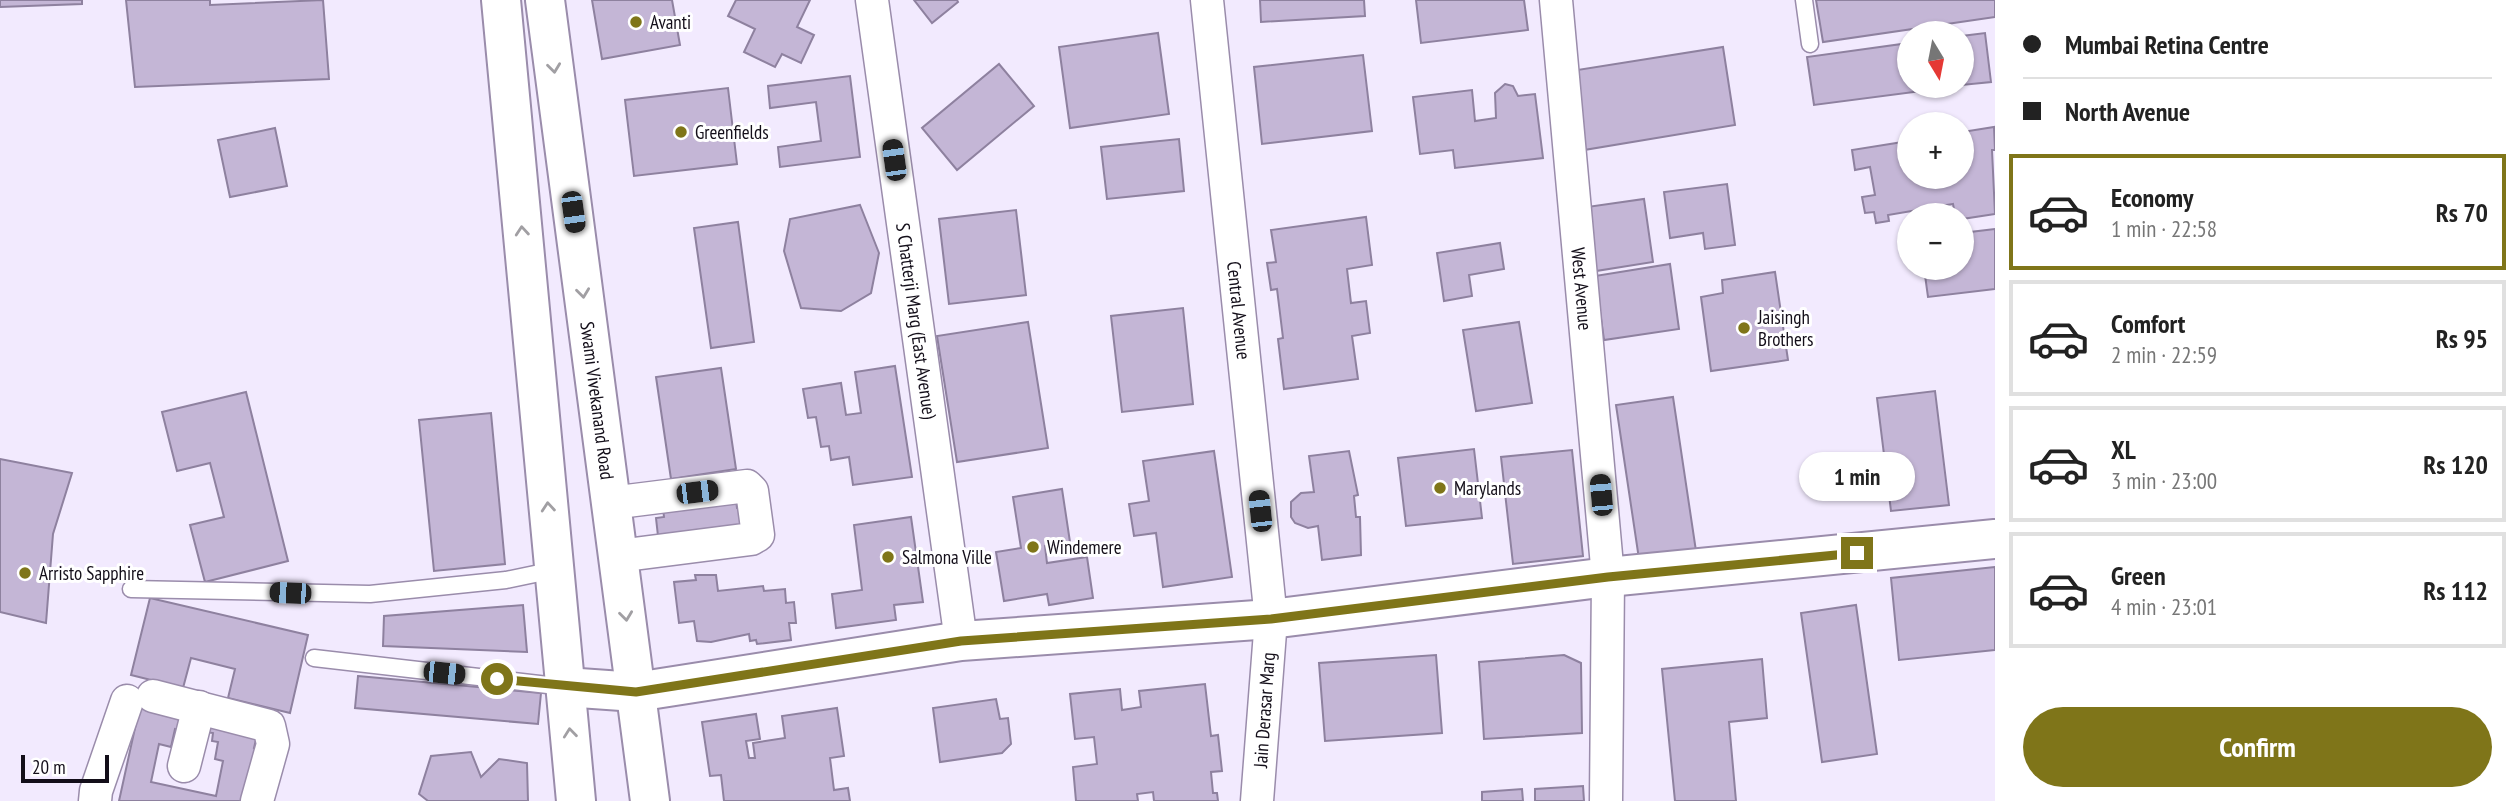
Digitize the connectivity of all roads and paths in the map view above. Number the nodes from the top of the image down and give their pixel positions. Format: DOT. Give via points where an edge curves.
graph roads {
  1 [pos="500,0"];
  2 [pos="545,0"];
  3 [pos="872,0"];
  4 [pos="1207,0"];
  5 [pos="1556,0"];
  6 [pos="1804,0"];
  7 [pos="1810,44"];
  8 [pos="629,501"];
  9 [pos="1995,539"];
  10 [pos="635,554"];
  11 [pos="554,570"];
  12 [pos="1608,577"];
  13 [pos="131,589"];
  14 [pos="1271,619"];
  15 [pos="961,641"];
  16 [pos="314,658"];
  17 [pos="565,687"];
  18 [pos="636,692"];
  19 [pos="199,707"];
  20 [pos="184,766"];
  21 [pos="95,801"];
  22 [pos="257,801"];
  23 [pos="576,801"];
  24 [pos="650,801"];
  25 [pos="1257,801"];
  26 [pos="1606,801"];
  11 -- 1 [label="main road, one-way"];
  2 -- 8 [label="main road, Swami Vivekanand Road, one-way"];
  3 -- 15 [label="street, S Chatterji Marg (East Avenue)"];
  4 -- 14 [label="street, Central Avenue"];
  5 -- 12 [label="street, West Avenue"];
  6 -- 7 [label="lane"];
  8 -- 10 [label="main road, Swami Vivekanand Road"];
  8 -- 10 [label="street" via="747,486 752,491 758,535"];
  9 -- 12 [label="main road"];
  10 -- 18 [label="main road, Swami Vivekanand Road, one-way"];
  11 -- 13 [label="lane" via="506,580 370,594"];
  11 -- 17 [label="main road"];
  12 -- 14 [label="main road"];
  12 -- 26 [label="street, West Avenue"];
  14 -- 15 [label="main road"];
  14 -- 25 [label="street, Jain Derasar Marg"];
  15 -- 18 [label="main road"];
  16 -- 17 [label="lane"];
  17 -- 18 [label="main road"];
  23 -- 17 [label="main road, one-way"];
  18 -- 24 [label="main road, Swami Vivekanand Road"];
  19 -- 20 [label="street"];
  19 -- 21 [label="street" via="140,699"];
  19 -- 22 [label="street" via="269,726 273,744"];
}
